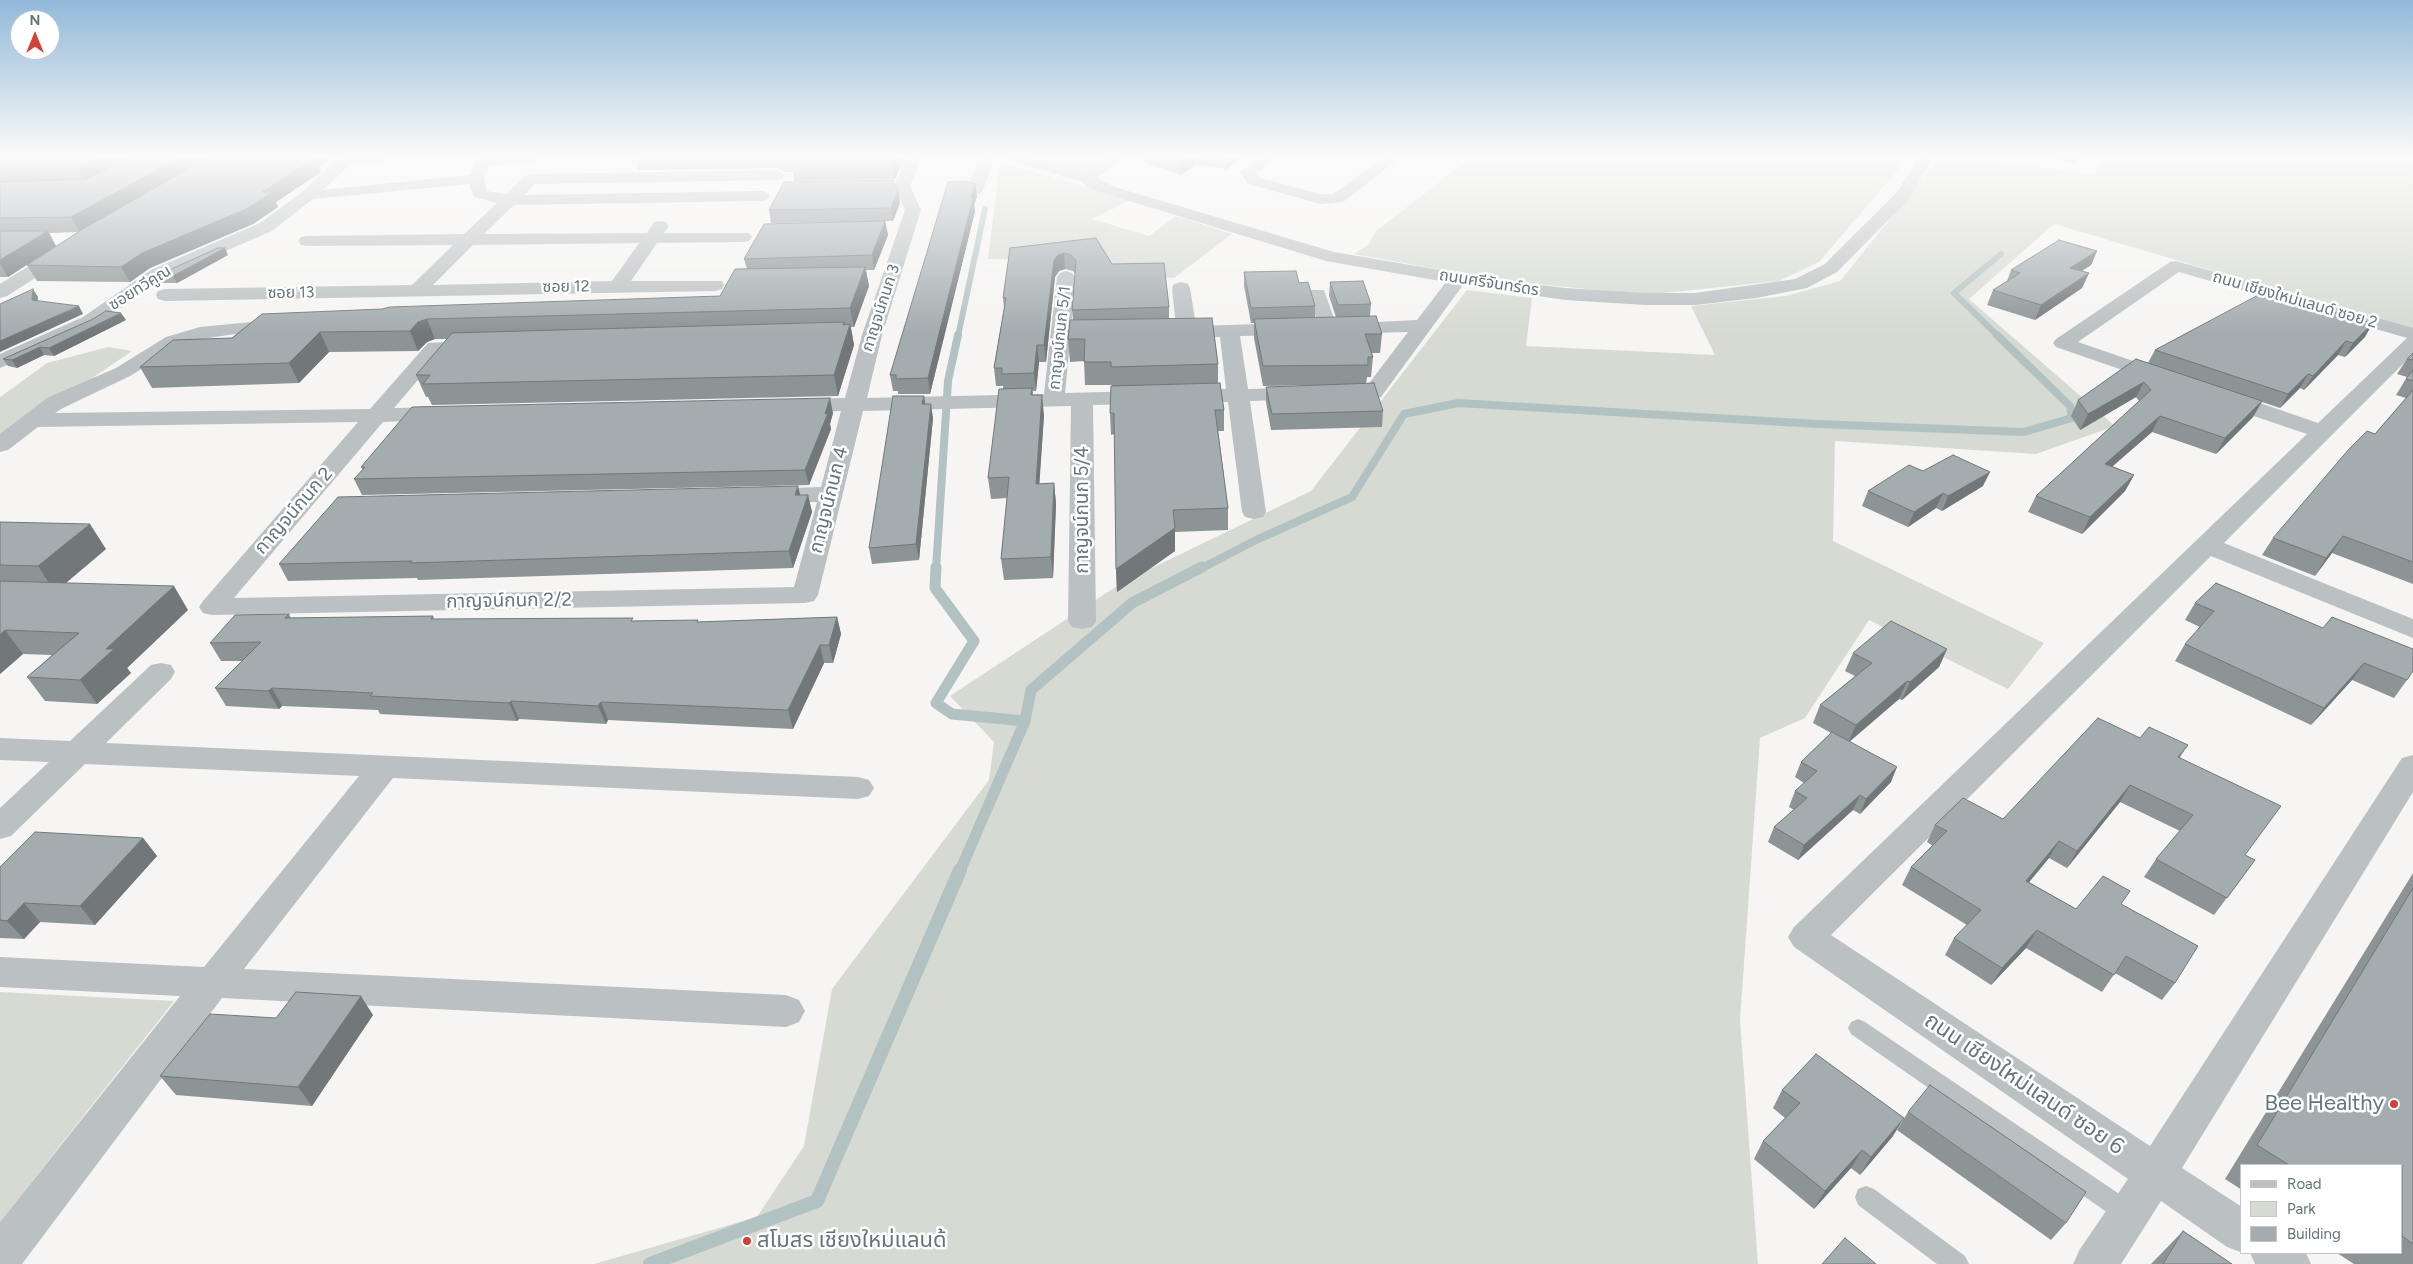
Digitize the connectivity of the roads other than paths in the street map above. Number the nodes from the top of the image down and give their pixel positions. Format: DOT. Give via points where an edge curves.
graph roads {
  1 [pos="281,216"];
  2 [pos="493,216"];
  3 [pos="667,216"];
  4 [pos="911,216"];
  5 [pos="1195,216"];
  6 [pos="1883,216"];
  7 [pos="889,228"];
  8 [pos="908,228"];
  9 [pos="742,237"];
  10 [pos="652,238"];
  11 [pos="56,239"];
  12 [pos="468,240"];
  13 [pos="307,241"];
  14 [pos="1066,276"];
  15 [pos="891,278"];
  16 [pos="871,279"];
  17 [pos="1458,279"];
  18 [pos="715,285"];
  19 [pos="618,286"];
  20 [pos="1181,288"];
  21 [pos="417,290"];
  22 [pos="0,292"];
  23 [pos="1317,294"];
  24 [pos="164,295"];
  25 [pos="298,324"];
  26 [pos="1423,326"];
  27 [pos="1328,328"];
  28 [pos="1229,331"];
  29 [pos="1158,332"];
  30 [pos="1187,332"];
  31 [pos="1128,333"];
  32 [pos="2413,334"];
  33 [pos="1060,335"];
  34 [pos="2413,343"];
  35 [pos="494,345"];
  36 [pos="0,362"];
  37 [pos="1238,396"];
  38 [pos="1082,399"];
  39 [pos="1054,400"];
  40 [pos="852,405"];
  41 [pos="773,406"];
  42 [pos="465,413"];
  43 [pos="376,415"];
  44 [pos="31,420"];
  45 [pos="2322,432"];
  46 [pos="0,445"];
  47 [pos="830,494"];
  48 [pos="742,496"];
  49 [pos="328,505"];
  50 [pos="299,506"];
  51 [pos="1254,512"];
  52 [pos="2207,545"];
  53 [pos="805,595"];
  54 [pos="212,607"];
  55 [pos="1082,621"];
  56 [pos="2413,629"];
  57 [pos="161,672"];
  58 [pos="0,748"];
  59 [pos="78,752"];
  60 [pos="385,766"];
  61 [pos="2413,766"];
  62 [pos="858,788"];
  63 [pos="0,827"];
  64 [pos="0,972"];
  65 [pos="213,982"];
  66 [pos="786,1011"];
  67 [pos="1858,1028"];
  68 [pos="2156,1173"];
  69 [pos="1866,1197"];
  70 [pos="2128,1214"];
  71 [pos="2240,1231"];
  72 [pos="2273,1254"];
  73 [pos="0,1257"];
  74 [pos="1957,1264"];
  75 [pos="2095,1264"];
  76 [pos="2288,1264"];
  1 -- 36 [label="street, ซอยทวีคูณ" via="266,227 157,274 90,321"];
  2 -- 12 [label="street"];
  3 -- 10 [label="street"];
  4 -- 8 [label="street, กาญจน์กนก 3"];
  5 -- 17 [label="street, ถนนศรีจันทร์ดร" via="1332,257"];
  6 -- 17 [label="street, ถนนศรีจันทร์ดร" via="1831,268 1800,284 1756,292 1695,299 1645,299 1566,294"];
  7 -- 8 [label="street"];
  8 -- 15 [label="street, กาญจน์กนก 3"];
  9 -- 10 [label="street"];
  10 -- 12 [label="street"];
  10 -- 19 [label="street"];
  11 -- 22 [label="street" via="75,242"];
  12 -- 13 [label="street"];
  12 -- 21 [label="street"];
  14 -- 33 [label="street, กาญจน์กนก 5/1"];
  15 -- 16 [label="street"];
  15 -- 40 [label="street, กาญจน์กนก 3" via="862,335"];
  17 -- 26 [label="street"];
  18 -- 19 [label="street, ซอย 12"];
  19 -- 21 [label="street, ซอย 12"];
  20 -- 30 [label="street"];
  21 -- 24 [label="street, ซอย 13"];
  23 -- 27 [label="street"];
  25 -- 44 [label="street" via="235,328 186,336 162,346 114,377 55,403"];
  26 -- 27 [label="street"];
  26 -- 37 [label="street" via="1373,392"];
  27 -- 28 [label="street"];
  28 -- 30 [label="street"];
  28 -- 37 [label="street"];
  29 -- 30 [label="street"];
  31 -- 33 [label="street"];
  32 -- 45 [label="street, ถนน เชียงใหม่แลนด์ ซอย 2" via="2176,266 2063,343"];
  33 -- 39 [label="street, กาญจน์กนก 5/1"];
  34 -- 45 [label="street"];
  35 -- 43 [label="street, กาญจน์กนก 2" via="435,347"];
  37 -- 38 [label="street"];
  37 -- 51 [label="street"];
  38 -- 39 [label="street"];
  38 -- 55 [label="street, กาญจน์กนก 5/4"];
  39 -- 40 [label="street"];
  40 -- 41 [label="street"];
  40 -- 47 [label="street, กาญจน์กนก 4"];
  42 -- 43 [label="street"];
  43 -- 44 [label="street"];
  43 -- 50 [label="street, กาญจน์กนก 2"];
  44 -- 46 [label="street"];
  45 -- 52 [label="street"];
  47 -- 48 [label="street"];
  47 -- 53 [label="street, กาญจน์กนก 4"];
  49 -- 50 [label="street"];
  50 -- 54 [label="street, กาญจน์กนก 2"];
  52 -- 56 [label="street"];
  52 -- 68 [label="street, ถนน เชียงใหม่แลนด์ ซอย 6" via="1806,937"];
  53 -- 54 [label="street, กาญจน์กนก 2/2"];
  57 -- 59 [label="street"];
  58 -- 59 [label="street"];
  59 -- 60 [label="street"];
  59 -- 63 [label="street"];
  60 -- 62 [label="street"];
  60 -- 65 [label="street"];
  61 -- 68 [label="street"];
  64 -- 65 [label="street"];
  65 -- 66 [label="street"];
  65 -- 73 [label="street"];
  67 -- 70 [label="lane"];
  68 -- 70 [label="street"];
  68 -- 71 [label="street, ถนน เชียงใหม่แลนด์ ซอย 6"];
  69 -- 74 [label="lane"];
  70 -- 75 [label="street"];
  72 -- 76 [label="street"];
}
